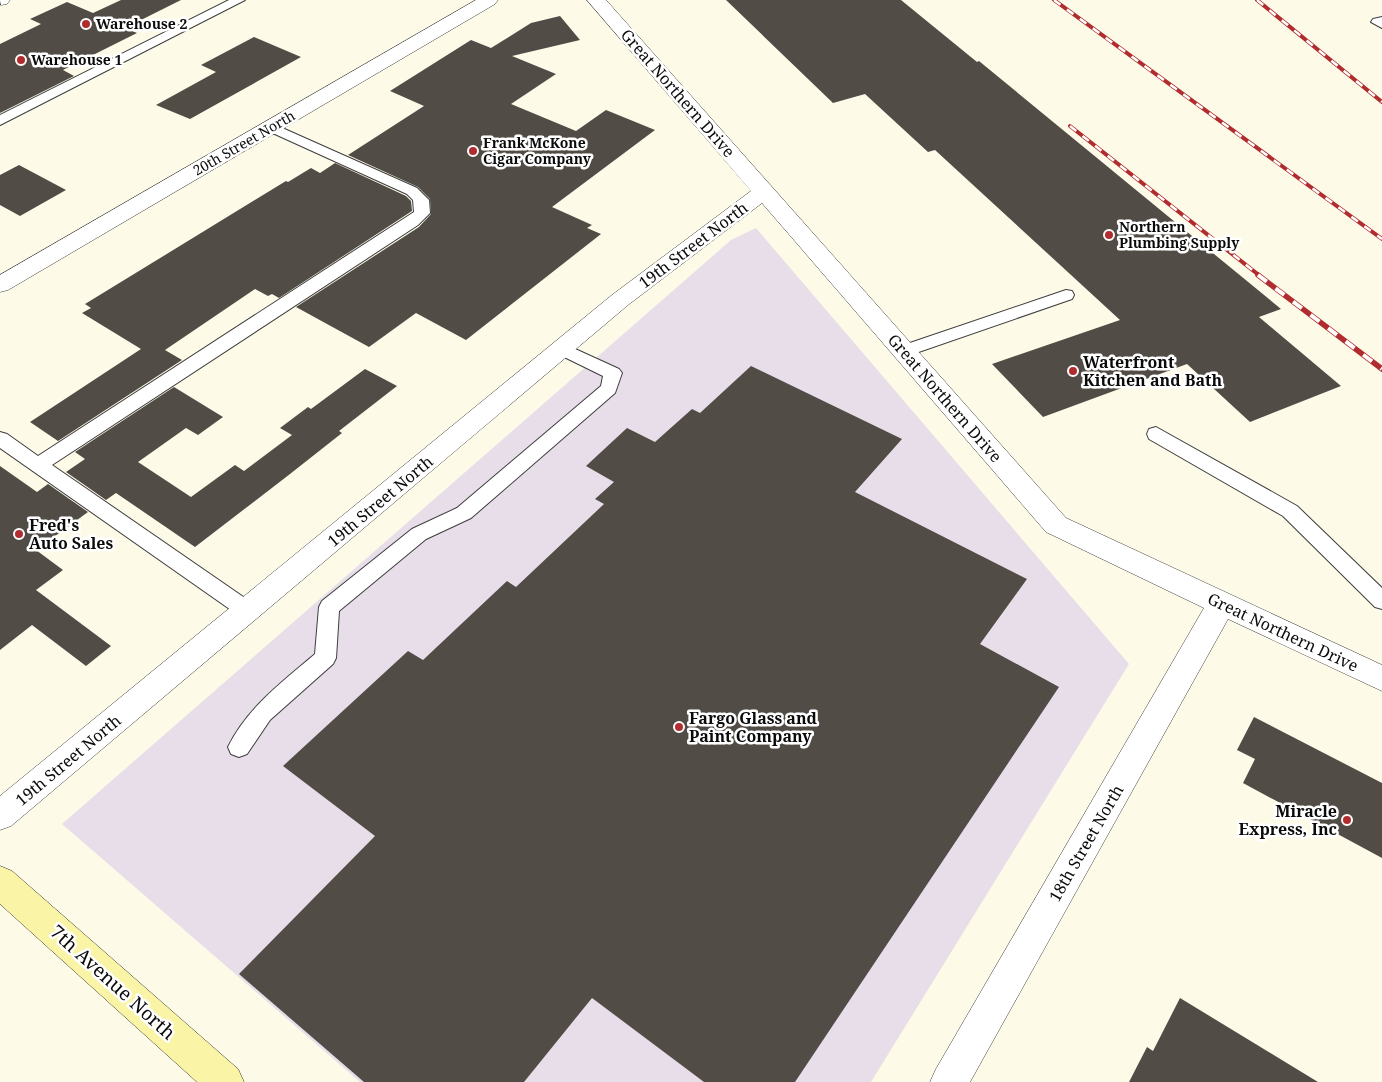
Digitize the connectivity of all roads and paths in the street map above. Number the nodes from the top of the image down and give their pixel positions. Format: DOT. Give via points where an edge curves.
graph roads {
  1 [pos="239,0"];
  2 [pos="489,0"];
  3 [pos="596,0"];
  4 [pos="0,121"];
  5 [pos="271,127"];
  6 [pos="764,191"];
  7 [pos="0,285"];
  8 [pos="1066,295"];
  9 [pos="562,349"];
  10 [pos="904,351"];
  11 [pos="1156,434"];
  12 [pos="0,439"];
  13 [pos="38,465"];
  14 [pos="1382,601"];
  15 [pos="1222,603"];
  16 [pos="248,610"];
  17 [pos="1382,679"];
  18 [pos="239,747"];
  19 [pos="0,816"];
  20 [pos="0,882"];
  21 [pos="225,1082"];
  22 [pos="949,1082"];
  1 -- 4 [label="lane"];
  2 -- 5 [label="street, 20th Street North"];
  3 -- 6 [label="street, Great Northern Drive"];
  5 -- 7 [label="street, 20th Street North"];
  5 -- 13 [label="lane" via="412,191 423,203 422,213"];
  6 -- 9 [label="street, 19th Street North" via="620,300"];
  6 -- 10 [label="street, Great Northern Drive"];
  8 -- 10 [label="lane"];
  9 -- 16 [label="street, 19th Street North"];
  9 -- 18 [label="lane" via="613,373 609,389 464,513 419,534 329,607 325,658 262,713"];
  10 -- 15 [label="street, Great Northern Drive" via="1056,525"];
  11 -- 14 [label="lane" via="1290,512"];
  12 -- 13 [label="lane"];
  13 -- 16 [label="lane"];
  15 -- 17 [label="street, Great Northern Drive"];
  15 -- 22 [label="street, 18th Street North"];
  16 -- 19 [label="street, 19th Street North"];
  20 -- 21 [label="main road, 7th Avenue North"];
}
